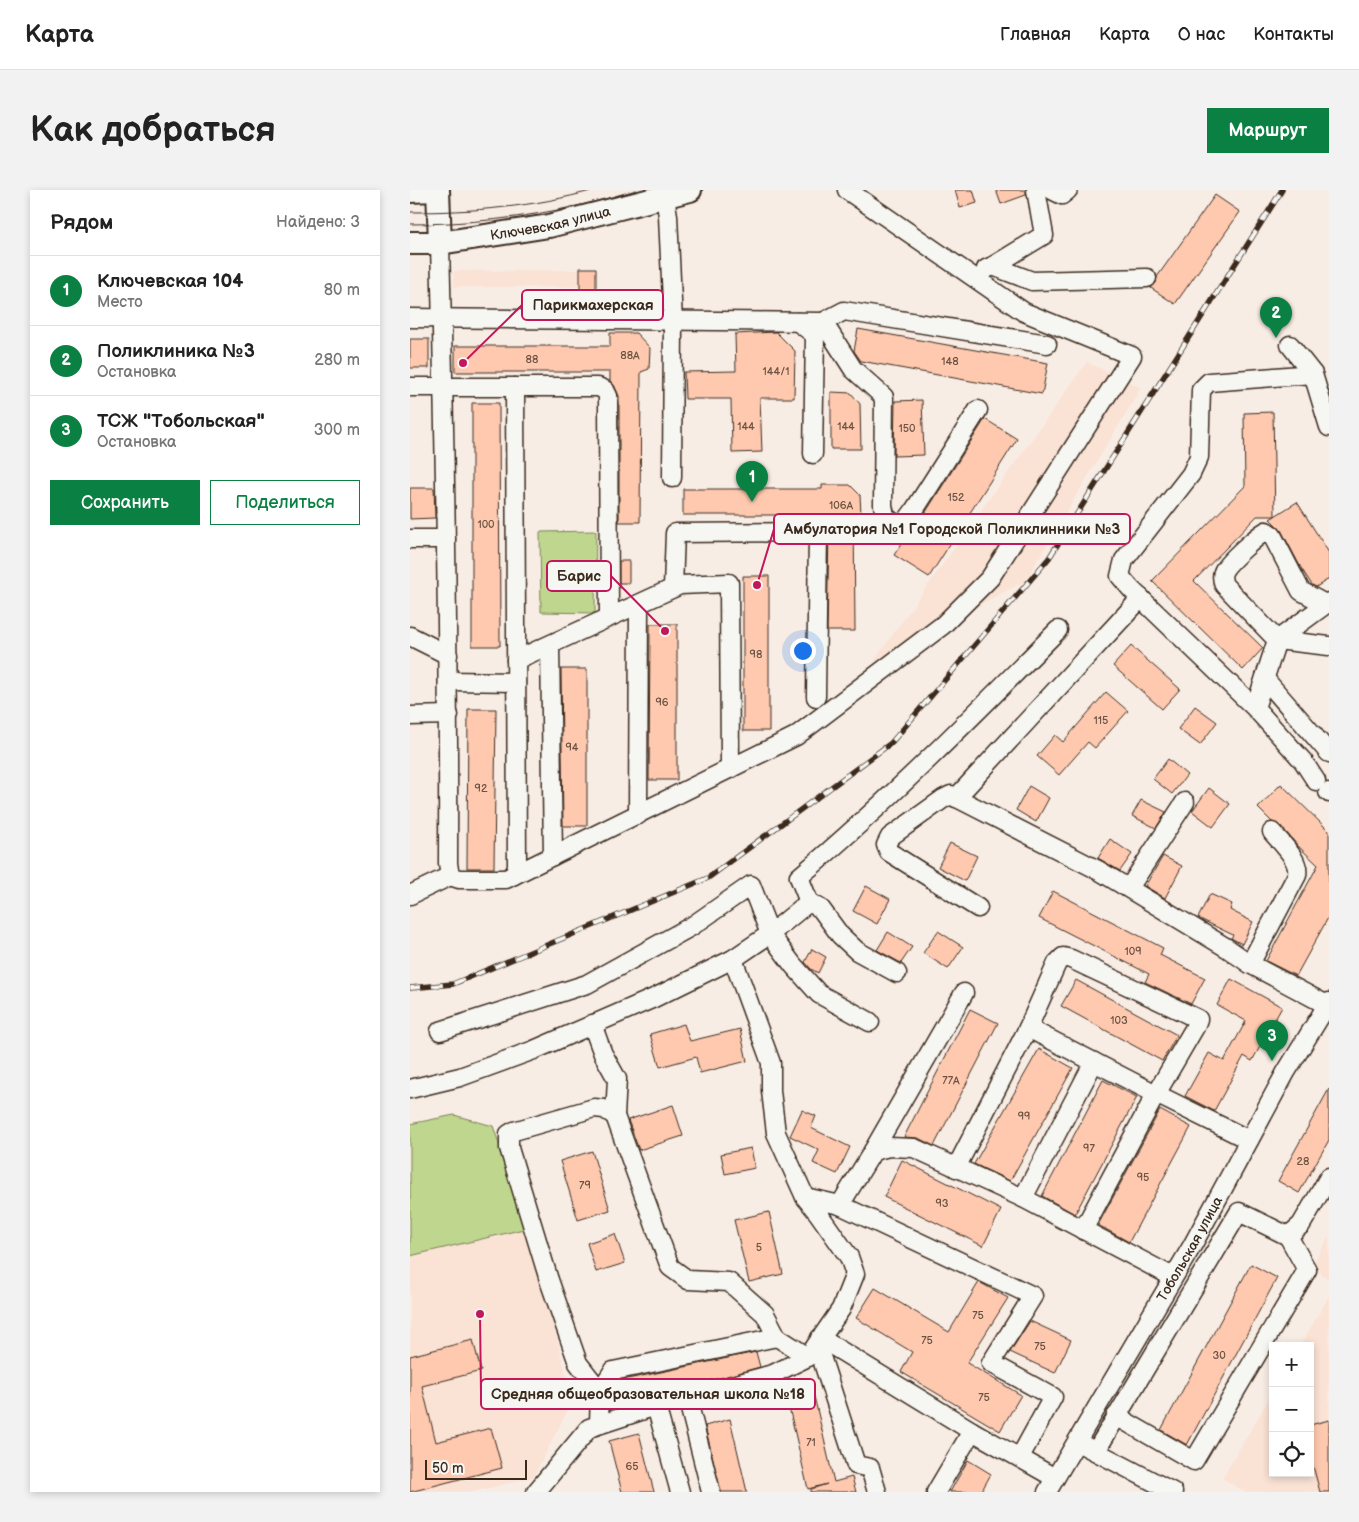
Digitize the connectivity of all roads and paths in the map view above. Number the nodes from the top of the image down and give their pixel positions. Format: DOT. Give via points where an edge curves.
graph roads {
  1 [pos="437,190"];
  2 [pos="690,190"];
  3 [pos="847,190"];
  4 [pos="1036,190"];
  5 [pos="1052,190"];
  6 [pos="1068,190"];
  7 [pos="410,191"];
  8 [pos="667,207"];
  9 [pos="410,243"];
  10 [pos="440,243"];
  11 [pos="993,266"];
  12 [pos="968,274"];
  13 [pos="1147,278"];
  14 [pos="410,318"];
  15 [pos="442,318"];
  16 [pos="673,322"];
  17 [pos="798,322"];
  18 [pos="823,322"];
  19 [pos="1047,344"];
  20 [pos="1290,345"];
  21 [pos="1313,374"];
  22 [pos="410,387"];
  23 [pos="444,387"];
  24 [pos="515,387"];
  25 [pos="978,410"];
  26 [pos="1329,427"];
  27 [pos="814,454"];
  28 [pos="672,478"];
  29 [pos="410,539"];
  30 [pos="446,539"];
  31 [pos="674,588"];
  32 [pos="1141,598"];
  33 [pos="1327,603"];
  34 [pos="639,604"];
  35 [pos="609,617"];
  36 [pos="1058,630"];
  37 [pos="410,636"];
  38 [pos="1277,640"];
  39 [pos="550,644"];
  40 [pos="1329,646"];
  41 [pos="448,655"];
  42 [pos="516,660"];
  43 [pos="1264,679"];
  44 [pos="448,681"];
  45 [pos="516,682"];
  46 [pos="816,697"];
  47 [pos="1255,708"];
  48 [pos="449,715"];
  49 [pos="410,716"];
  50 [pos="1329,753"];
  51 [pos="730,769"];
  52 [pos="1325,789"];
  53 [pos="956,798"];
  54 [pos="1185,802"];
  55 [pos="638,814"];
  56 [pos="1272,832"];
  57 [pos="553,856"];
  58 [pos="450,876"];
  59 [pos="514,876"];
  60 [pos="1129,888"];
  61 [pos="410,895"];
  62 [pos="809,902"];
  63 [pos="978,908"];
  64 [pos="770,934"];
  65 [pos="733,959"];
  66 [pos="1250,964"];
  67 [pos="897,973"];
  68 [pos="964,993"];
  69 [pos="1328,1004"];
  70 [pos="870,1022"];
  71 [pos="592,1024"];
  72 [pos="1028,1028"];
  73 [pos="440,1031"];
  74 [pos="1094,1062"];
  75 [pos="410,1089"];
  76 [pos="1156,1094"];
  77 [pos="615,1116"];
  78 [pos="1249,1140"];
  79 [pos="873,1151"];
  80 [pos="956,1168"];
  81 [pos="1329,1177"];
  82 [pos="805,1197"];
  83 [pos="1023,1198"];
  84 [pos="1217,1200"];
  85 [pos="840,1205"];
  86 [pos="1239,1212"];
  87 [pos="1083,1230"];
  88 [pos="1288,1236"];
  89 [pos="1173,1277"];
  90 [pos="777,1337"];
  91 [pos="815,1346"];
  92 [pos="600,1391"];
  93 [pos="687,1397"];
  94 [pos="656,1406"];
  95 [pos="1116,1416"];
  96 [pos="599,1424"];
  97 [pos="972,1431"];
  98 [pos="1076,1441"];
  99 [pos="1096,1451"];
  100 [pos="1020,1457"];
  101 [pos="1051,1485"];
  102 [pos="1149,1487"];
  103 [pos="536,1492"];
  104 [pos="680,1492"];
  105 [pos="712,1492"];
  106 [pos="877,1492"];
  107 [pos="936,1492"];
  108 [pos="1173,1492"];
  1 -- 7 [label="main road"];
  1 -- 10 [label="main road"];
  2 -- 8 [label="main road, Ключевская улица"];
  3 -- 12 [label="street"];
  4 -- 11 [label="street" via="1044,235"];
  5 -- 6 [label="street" via="1062,195"];
  8 -- 10 [label="main road, Ключевская улица"];
  8 -- 16 [label="street"];
  9 -- 10 [label="main road, Ключевская улица"];
  10 -- 15 [label="street"];
  11 -- 12 [label="street"];
  11 -- 13 [label="street" via="1032,281"];
  12 -- 51 [label="street" via="1024,312 1132,356 990,578 943,625 796,736"];
  14 -- 15 [label="street"];
  15 -- 16 [label="street"];
  15 -- 23 [label="street"];
  16 -- 17 [label="street"];
  16 -- 28 [label="street"];
  17 -- 18 [label="street"];
  17 -- 27 [label="street" via="815,335"];
  18 -- 19 [label="street" via="844,311"];
  18 -- 25 [label="street" via="853,369 884,397 883,505 885,516 894,523 904,524 913,512"];
  20 -- 21 [label="street"];
  21 -- 26 [label="street"];
  21 -- 32 [label="street" via="1214,381 1201,390 1199,456 1191,474 1124,560 1120,576"];
  22 -- 23 [label="street"];
  23 -- 24 [label="street"];
  23 -- 30 [label="street"];
  24 -- 35 [label="street" via="598,387 608,396"];
  24 -- 42 [label="street"];
  29 -- 30 [label="street"];
  30 -- 41 [label="street"];
  31 -- 34 [label="street"];
  31 -- 46 [label="street" via="675,533 818,532"];
  31 -- 51 [label="street" via="729,583"];
  32 -- 47 [label="street"];
  32 -- 53 [label="street"];
  33 -- 38 [label="street"];
  33 -- 38 [label="street" via="1301,591 1272,535 1266,531 1258,535 1223,571 1222,580"];
  34 -- 35 [label="street"];
  34 -- 55 [label="street"];
  35 -- 39 [label="street"];
  36 -- 62 [label="street" via="954,736 799,877"];
  37 -- 41 [label="street"];
  38 -- 40 [label="street"];
  38 -- 43 [label="street"];
  39 -- 42 [label="street"];
  39 -- 57 [label="street"];
  41 -- 44 [label="street"];
  42 -- 45 [label="street"];
  43 -- 47 [label="street"];
  43 -- 50 [label="street"];
  44 -- 45 [label="street"];
  44 -- 48 [label="street"];
  45 -- 59 [label="street" via="517,867"];
  47 -- 52 [label="street"];
  48 -- 49 [label="street"];
  48 -- 58 [label="street"];
  51 -- 55 [label="street"];
  53 -- 60 [label="street"];
  53 -- 63 [label="street" via="951,795 943,798 890,837 886,845 889,852"];
  54 -- 60 [label="street"];
  55 -- 57 [label="street"];
  56 -- 66 [label="street" via="1295,862 1297,875"];
  57 -- 59 [label="street"];
  58 -- 59 [label="street" via="459,879 506,879"];
  58 -- 61 [label="street"];
  60 -- 66 [label="street"];
  62 -- 64 [label="street"];
  62 -- 67 [label="street" via="820,909 857,951"];
  64 -- 65 [label="street"];
  64 -- 70 [label="street" via="792,965 819,994"];
  64 -- 73 [label="street" via="751,885 692,926 587,984"];
  65 -- 71 [label="street"];
  65 -- 82 [label="street" via="771,1063 776,1133"];
  66 -- 69 [label="street"];
  68 -- 79 [label="street"];
  69 -- 78 [label="street, Тобольская улица"];
  71 -- 75 [label="street" via="534,1050 470,1073"];
  71 -- 77 [label="street" via="617,1080"];
  72 -- 74 [label="street"];
  72 -- 76 [label="street" via="1057,963 1063,957 1198,1019"];
  72 -- 80 [label="street"];
  74 -- 76 [label="street"];
  74 -- 83 [label="street"];
  76 -- 78 [label="street"];
  76 -- 87 [label="street"];
  77 -- 90 [label="street" via="670,1267 688,1280 729,1282 765,1314"];
  77 -- 92 [label="street" via="604,1109 594,1108 508,1134 509,1148 546,1270 578,1363"];
  78 -- 84 [label="street, Тобольская улица"];
  79 -- 80 [label="street" via="889,1147 914,1148"];
  79 -- 85 [label="street"];
  80 -- 83 [label="street"];
  81 -- 88 [label="street" via="1301,1225"];
  82 -- 85 [label="street"];
  82 -- 91 [label="street" via="849,1257 855,1274 840,1309"];
  83 -- 87 [label="street"];
  84 -- 86 [label="street"];
  84 -- 89 [label="street, Тобольская улица"];
  85 -- 100 [label="street" via="1033,1296 991,1363 1053,1397"];
  86 -- 88 [label="street"];
  86 -- 95 [label="street"];
  87 -- 89 [label="street"];
  88 -- 95 [label="street" via="1307,1270 1194,1461"];
  89 -- 98 [label="street, Тобольская улица"];
  90 -- 91 [label="street"];
  90 -- 92 [label="street" via="613,1371"];
  91 -- 93 [label="street" via="773,1374"];
  91 -- 97 [label="street"];
  91 -- 106 [label="street" via="856,1465 870,1468"];
  92 -- 96 [label="street"];
  93 -- 94 [label="street"];
  93 -- 105 [label="street"];
  94 -- 96 [label="street"];
  94 -- 104 [label="street"];
  95 -- 99 [label="street"];
  96 -- 103 [label="street" via="588,1428"];
  97 -- 100 [label="street"];
  97 -- 107 [label="street"];
  98 -- 99 [label="street"];
  98 -- 101 [label="street, Тобольская улица"];
  99 -- 102 [label="street"];
  100 -- 101 [label="street"];
  102 -- 108 [label="street"];
}
